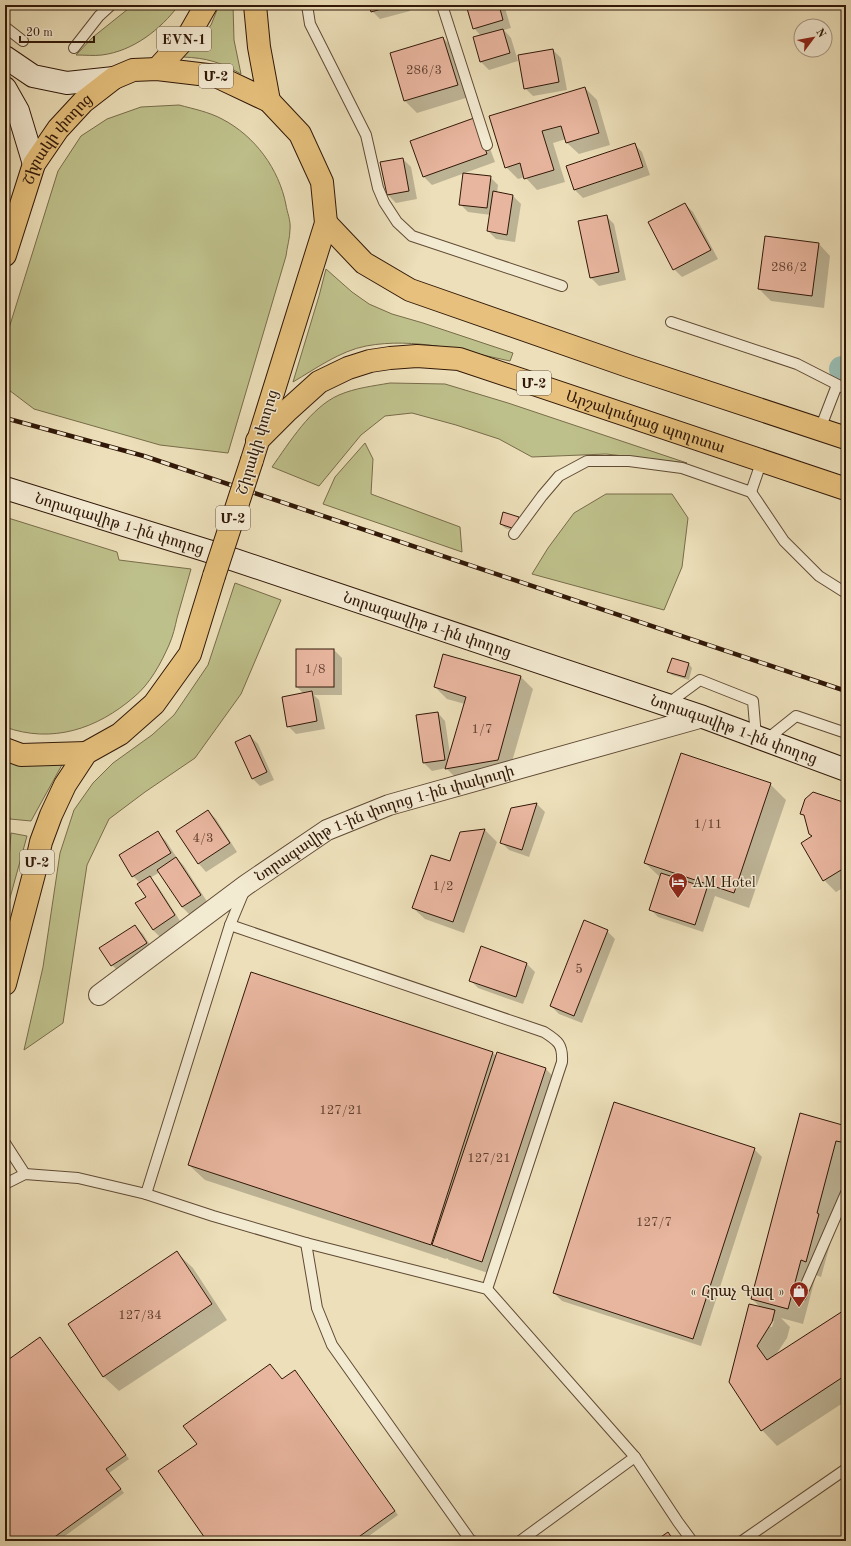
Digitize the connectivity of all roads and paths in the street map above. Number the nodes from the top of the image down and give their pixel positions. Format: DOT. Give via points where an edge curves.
graph roads {
  1 [pos="111,5"];
  2 [pos="206,5"];
  3 [pos="255,5"];
  4 [pos="307,5"];
  5 [pos="442,5"];
  6 [pos="5,27"];
  7 [pos="23,41"];
  8 [pos="74,48"];
  9 [pos="5,57"];
  10 [pos="157,69"];
  11 [pos="114,78"];
  12 [pos="5,88"];
  13 [pos="270,101"];
  14 [pos="487,145"];
  15 [pos="34,164"];
  16 [pos="326,223"];
  17 [pos="5,256"];
  18 [pos="562,286"];
  19 [pos="671,322"];
  20 [pos="841,387"];
  21 [pos="820,430"];
  22 [pos="846,438"];
  23 [pos="254,451"];
  24 [pos="762,460"];
  25 [pos="5,488"];
  26 [pos="846,489"];
  27 [pos="751,492"];
  28 [pos="514,534"];
  29 [pos="846,593"];
  30 [pos="666,705"];
  31 [pos="703,717"];
  32 [pos="846,732"];
  33 [pos="761,738"];
  34 [pos="5,749"];
  35 [pos="86,753"];
  36 [pos="846,770"];
  37 [pos="246,885"];
  38 [pos="230,925"];
  39 [pos="5,984"];
  40 [pos="99,995"];
  41 [pos="5,1144"];
  42 [pos="25,1174"];
  43 [pos="5,1184"];
  44 [pos="846,1193"];
  45 [pos="146,1194"];
  46 [pos="306,1243"];
  47 [pos="487,1289"];
  48 [pos="801,1296"];
  49 [pos="635,1457"];
  50 [pos="846,1469"];
  51 [pos="473,1541"];
  52 [pos="520,1541"];
  53 [pos="692,1541"];
  54 [pos="742,1541"];
  1 -- 8 [label="lane"];
  2 -- 10 [label="main road, EVN-1" via="190,33"];
  3 -- 13 [label="main road, Շիրակի փողոց" via="258,47"];
  4 -- 18 [label="lane" via="310,24 366,136 378,188 397,222 412,236"];
  5 -- 14 [label="lane"];
  6 -- 7 [label="lane"];
  9 -- 11 [label="main road" via="33,76 67,83"];
  10 -- 11 [label="main road, Շիրակի փողոց / Մ-2" via="133,70"];
  10 -- 13 [label="main road, Շիրակի փողոց / Մ-2" via="216,76"];
  11 -- 15 [label="main road, Շիրակի փողոց / Մ-2" via="83,102 58,129"];
  12 -- 15 [label="main road" via="18,111"];
  13 -- 16 [label="main road, Շիրակի փողոց / Մ-2" via="300,134 322,182"];
  15 -- 17 [label="main road, Շիրակի փողոց / Մ-2"];
  16 -- 21 [label="main road" via="364,263 410,290"];
  16 -- 23 [label="main road, Շիրակի փողոց / Մ-2"];
  19 -- 20 [label="lane" via="797,364"];
  20 -- 21 [label="lane"];
  21 -- 22 [label="main road"];
  23 -- 24 [label="main road, Արշակունյաց պողոտա / Մ-2" via="288,410 319,382 370,361 417,356 459,359"];
  23 -- 35 [label="main road, Շիրակի փողոց / Մ-2, bridge" via="190,654 154,704 120,734"];
  24 -- 26 [label="main road, Արշակունյաց պողոտա / Մ-2"];
  24 -- 27 [label="lane"];
  25 -- 30 [label="main road, Նորագավիթ 1-ին փողոց" via="208,550"];
  27 -- 28 [label="lane" via="682,468 629,461 587,461 559,476"];
  27 -- 29 [label="lane" via="784,541 819,576"];
  30 -- 31 [label="main road, Նորագավիթ 1-ին փողոց"];
  30 -- 33 [label="lane" via="700,680 752,701"];
  31 -- 33 [label="main road, Նորագավիթ 1-ին փողոց"];
  31 -- 37 [label="street, Նորագավիթ 1-ին փողոց 1-ին փակուղի" via="389,805 327,830"];
  32 -- 33 [label="lane" via="796,716"];
  33 -- 36 [label="main road, Նորագավիթ 1-ին փողոց"];
  34 -- 35 [label="main road, Շիրակի փողոց / Մ-2" via="21,755"];
  35 -- 39 [label="main road, Շիրակի փողոց / Մ-2" via="65,785 41,842"];
  37 -- 38 [label="lane"];
  37 -- 40 [label="street, Նորագավիթ 1-ին փողոց 1-ին փակուղի"];
  38 -- 45 [label="lane"];
  38 -- 47 [label="lane" via="544,1032 558,1041 562,1062"];
  41 -- 42 [label="lane"];
  42 -- 43 [label="lane"];
  42 -- 45 [label="lane" via="78,1178"];
  44 -- 48 [label="lane"];
  45 -- 46 [label="lane"];
  46 -- 47 [label="lane"];
  46 -- 51 [label="lane" via="317,1308 332,1345"];
  47 -- 49 [label="lane"];
  49 -- 52 [label="lane"];
  49 -- 53 [label="lane"];
  50 -- 54 [label="lane"];
}
